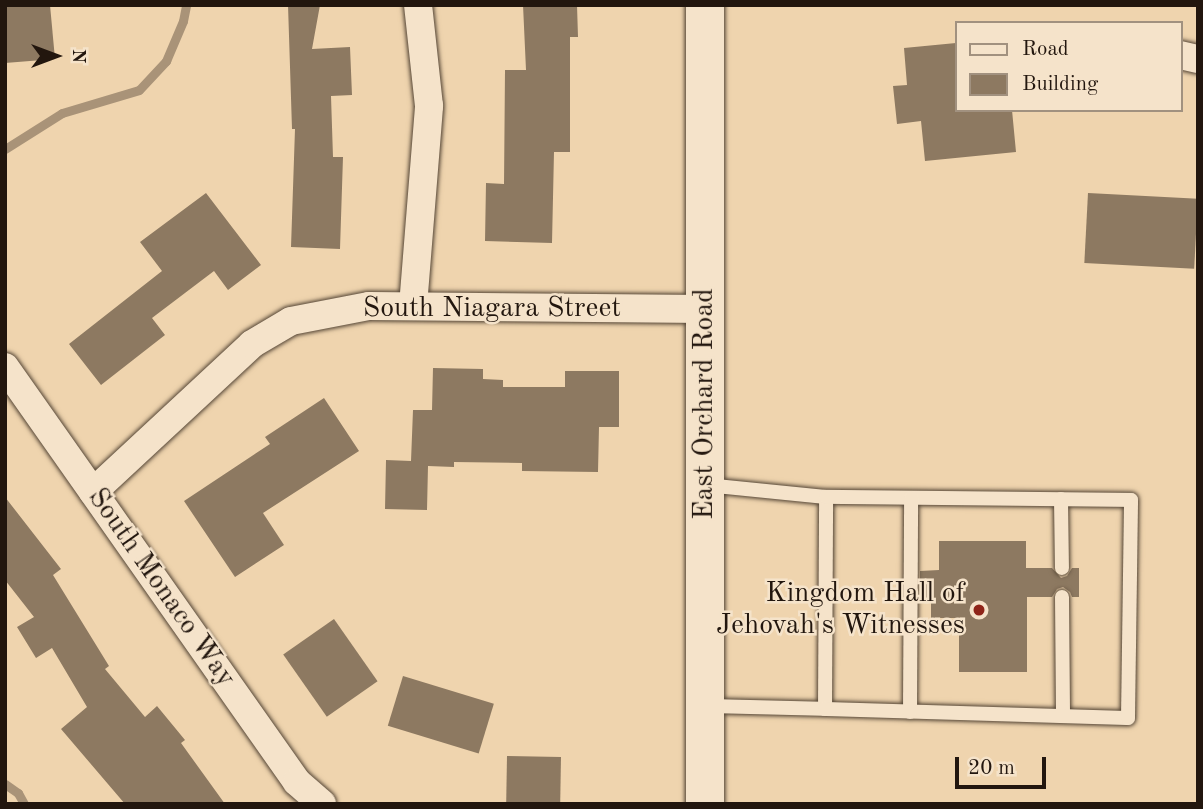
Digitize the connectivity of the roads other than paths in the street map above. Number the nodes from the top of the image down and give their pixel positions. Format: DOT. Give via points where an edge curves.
graph roads {
  1 [pos="418,5"];
  2 [pos="705,5"];
  3 [pos="413,306"];
  4 [pos="705,309"];
  5 [pos="5,367"];
  6 [pos="705,485"];
  7 [pos="93,492"];
  8 [pos="826,497"];
  9 [pos="911,498"];
  10 [pos="1061,499"];
  11 [pos="1062,568"];
  12 [pos="1062,597"];
  13 [pos="705,706"];
  14 [pos="825,709"];
  15 [pos="910,712"];
  16 [pos="1063,716"];
  17 [pos="322,804"];
  18 [pos="705,804"];
  1 -- 3 [label="street" via="429,106"];
  2 -- 4 [label="main road, East Orchard Road"];
  3 -- 4 [label="street, South Niagara Street"];
  3 -- 7 [label="street, South Niagara Street" via="369,306 291,321 252,344"];
  4 -- 6 [label="main road, East Orchard Road"];
  5 -- 7 [label="street, South Monaco Way"];
  6 -- 8 [label="lane"];
  6 -- 13 [label="main road, East Orchard Road"];
  7 -- 17 [label="street, South Monaco Way" via="297,782"];
  8 -- 9 [label="lane"];
  8 -- 14 [label="lane"];
  9 -- 10 [label="lane"];
  9 -- 15 [label="lane"];
  10 -- 11 [label="lane"];
  10 -- 16 [label="lane" via="1131,500 1128,718"];
  12 -- 16 [label="lane"];
  13 -- 14 [label="lane"];
  13 -- 18 [label="main road, East Orchard Road"];
  14 -- 15 [label="lane"];
  15 -- 16 [label="lane"];
}
